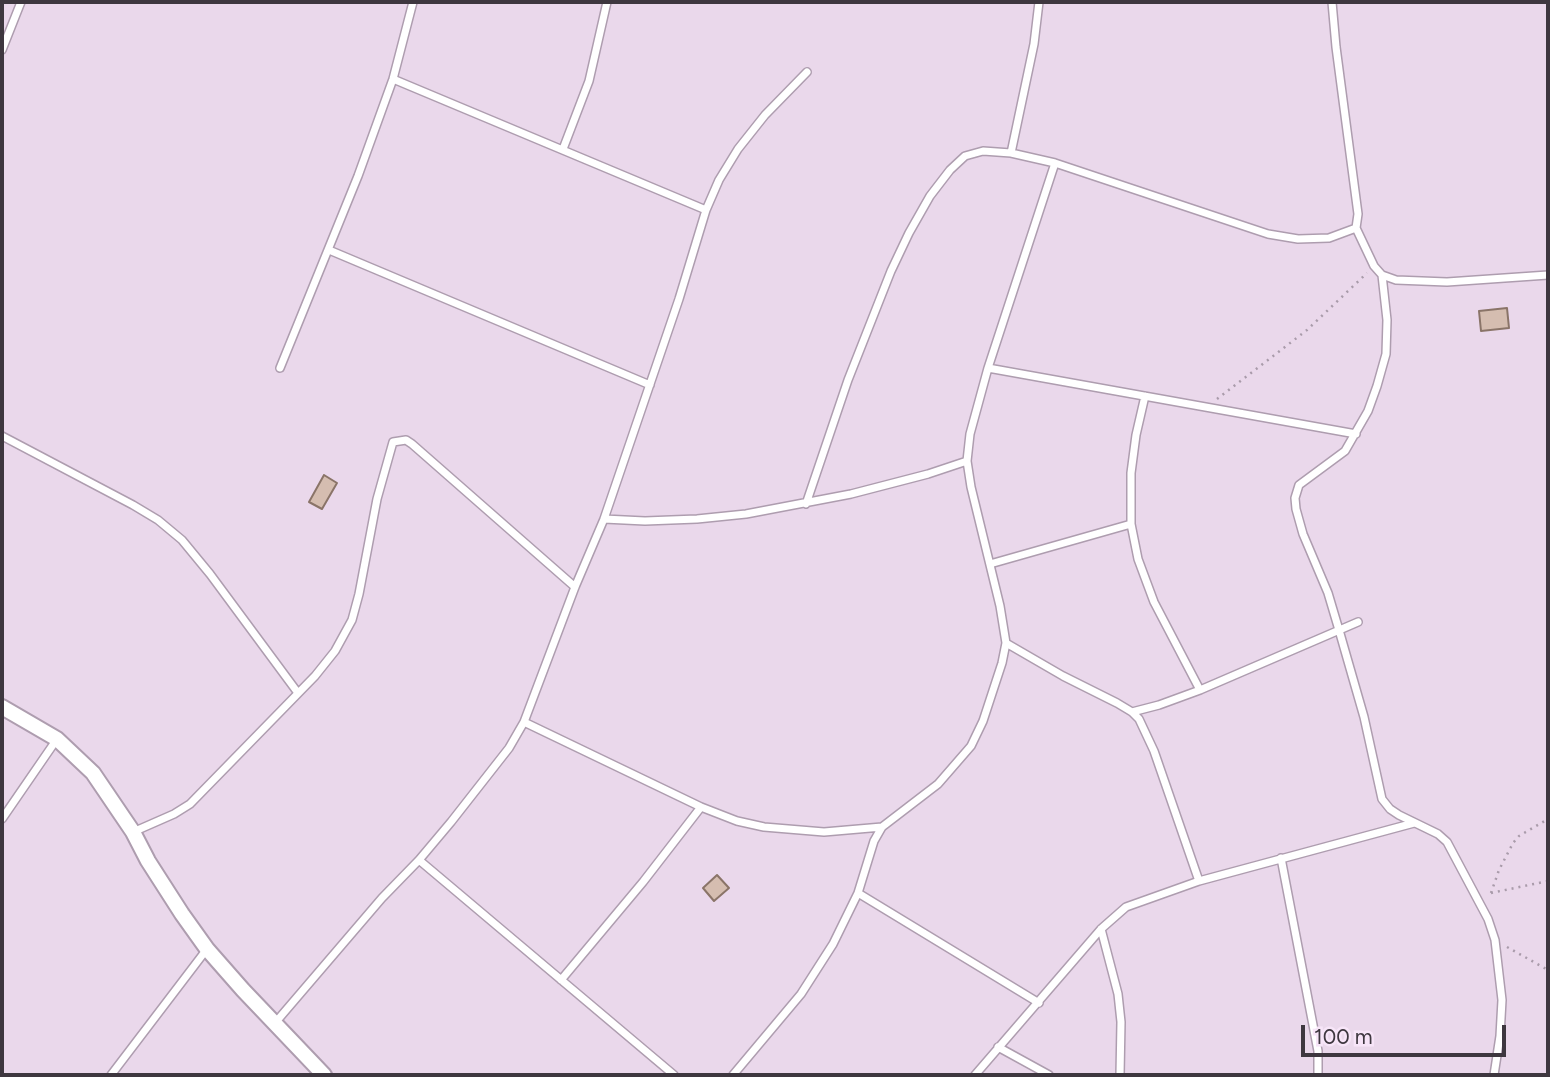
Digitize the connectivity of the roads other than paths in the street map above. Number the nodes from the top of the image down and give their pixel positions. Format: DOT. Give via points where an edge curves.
graph roads {
  1 [pos="21,2"];
  2 [pos="413,2"];
  3 [pos="607,2"];
  4 [pos="1039,2"];
  5 [pos="1332,2"];
  6 [pos="2,50"];
  7 [pos="807,72"];
  8 [pos="393,79"];
  9 [pos="563,149"];
  10 [pos="1011,153"];
  11 [pos="1055,163"];
  12 [pos="706,210"];
  13 [pos="1356,228"];
  14 [pos="329,250"];
  15 [pos="1382,275"];
  16 [pos="1548,275"];
  17 [pos="280,368"];
  18 [pos="988,368"];
  19 [pos="650,384"];
  20 [pos="1145,396"];
  21 [pos="1356,434"];
  22 [pos="2,436"];
  23 [pos="967,461"];
  24 [pos="806,504"];
  25 [pos="604,519"];
  26 [pos="1131,523"];
  27 [pos="990,564"];
  28 [pos="575,587"];
  29 [pos="1358,621"];
  30 [pos="1339,630"];
  31 [pos="1006,643"];
  32 [pos="1200,690"];
  33 [pos="298,693"];
  34 [pos="2,707"];
  35 [pos="1132,712"];
  36 [pos="524,722"];
  37 [pos="57,739"];
  38 [pos="701,807"];
  39 [pos="2,819"];
  40 [pos="1414,823"];
  41 [pos="881,827"];
  42 [pos="133,832"];
  43 [pos="1281,858"];
  44 [pos="419,860"];
  45 [pos="1199,881"];
  46 [pos="858,893"];
  47 [pos="1101,929"];
  48 [pos="207,949"];
  49 [pos="561,980"];
  50 [pos="1039,1003"];
  51 [pos="275,1024"];
  52 [pos="998,1047"];
  53 [pos="111,1075"];
  54 [pos="324,1075"];
  55 [pos="674,1075"];
  56 [pos="733,1075"];
  57 [pos="975,1075"];
  58 [pos="1049,1075"];
  59 [pos="1120,1075"];
  60 [pos="1318,1075"];
  61 [pos="1494,1075"];
  1 -- 6 [label="lane"];
  2 -- 8 [label="lane"];
  3 -- 9 [label="lane" via="589,81"];
  4 -- 10 [label="lane"];
  5 -- 13 [label="lane"];
  7 -- 12 [label="lane" via="738,149"];
  8 -- 9 [label="lane"];
  8 -- 14 [label="lane"];
  9 -- 12 [label="lane"];
  10 -- 11 [label="lane"];
  10 -- 24 [label="lane" via="983,151 965,156 930,196 891,271"];
  11 -- 13 [label="lane" via="1268,234 1329,238"];
  11 -- 18 [label="lane"];
  12 -- 19 [label="lane"];
  13 -- 15 [label="lane"];
  14 -- 17 [label="lane"];
  14 -- 19 [label="lane"];
  15 -- 16 [label="lane" via="1447,282"];
  15 -- 21 [label="lane" via="1386,354"];
  18 -- 20 [label="lane"];
  18 -- 23 [label="lane"];
  19 -- 25 [label="lane"];
  20 -- 21 [label="lane"];
  20 -- 26 [label="lane" via="1131,473"];
  21 -- 30 [label="lane" via="1334,461 1299,485 1295,498 1298,522"];
  22 -- 33 [label="lane" via="133,505 182,540"];
  23 -- 24 [label="lane"];
  23 -- 27 [label="lane"];
  24 -- 25 [label="lane" via="697,519"];
  25 -- 28 [label="lane"];
  26 -- 27 [label="lane"];
  26 -- 32 [label="lane" via="1154,602"];
  27 -- 31 [label="lane"];
  28 -- 33 [label="lane" via="412,444 393,442 352,620 335,651"];
  28 -- 36 [label="lane"];
  29 -- 30 [label="lane"];
  30 -- 32 [label="lane"];
  30 -- 40 [label="lane" via="1382,799"];
  31 -- 35 [label="lane"];
  31 -- 41 [label="lane" via="997,682 971,746 939,783"];
  32 -- 35 [label="lane"];
  33 -- 42 [label="lane" via="190,804"];
  34 -- 37 [label="street"];
  35 -- 45 [label="lane" via="1146,729"];
  36 -- 38 [label="lane"];
  36 -- 44 [label="lane" via="509,748"];
  37 -- 39 [label="lane"];
  37 -- 42 [label="street" via="93,773"];
  38 -- 41 [label="lane" via="764,827 824,832"];
  38 -- 49 [label="lane"];
  40 -- 43 [label="lane"];
  40 -- 61 [label="lane" via="1447,842 1489,919 1502,1000"];
  41 -- 46 [label="lane"];
  42 -- 48 [label="street"];
  43 -- 45 [label="lane"];
  43 -- 60 [label="lane" via="1318,1051"];
  44 -- 49 [label="lane"];
  44 -- 51 [label="lane"];
  45 -- 47 [label="lane" via="1126,907"];
  46 -- 50 [label="lane"];
  46 -- 56 [label="lane" via="801,995"];
  47 -- 50 [label="lane"];
  47 -- 59 [label="lane" via="1118,995"];
  48 -- 51 [label="street"];
  48 -- 53 [label="lane"];
  49 -- 55 [label="lane"];
  50 -- 52 [label="lane"];
  51 -- 54 [label="street"];
  52 -- 57 [label="lane"];
  52 -- 58 [label="lane"];
}
